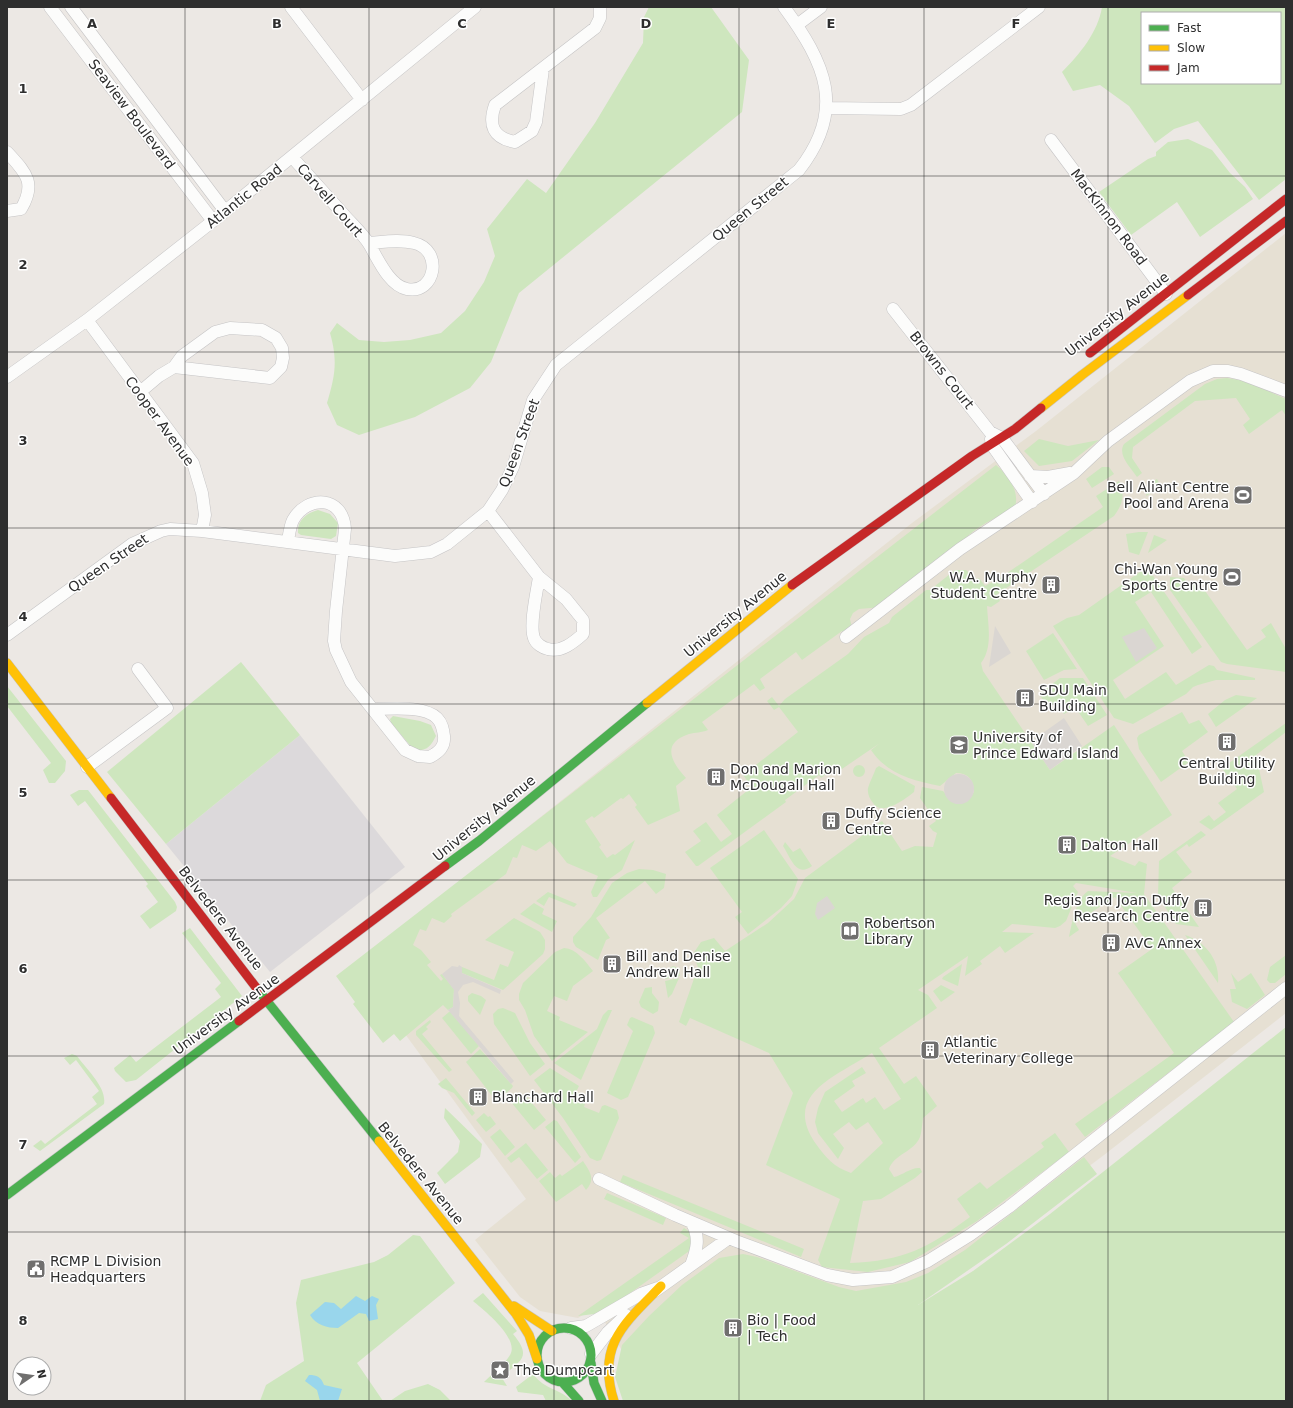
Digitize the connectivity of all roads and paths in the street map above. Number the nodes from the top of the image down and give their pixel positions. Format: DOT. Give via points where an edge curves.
graph roads {
  1 [pos="50,7"];
  2 [pos="71,7"];
  3 [pos="291,7"];
  4 [pos="475,7"];
  5 [pos="600,7"];
  6 [pos="784,7"];
  7 [pos="821,7"];
  8 [pos="1039,7"];
  9 [pos="797,25"];
  10 [pos="543,69"];
  11 [pos="362,100"];
  12 [pos="827,108"];
  13 [pos="1051,140"];
  14 [pos="7,152"];
  15 [pos="292,157"];
  16 [pos="1286,199"];
  17 [pos="7,211"];
  18 [pos="225,211"];
  19 [pos="213,221"];
  20 [pos="1286,221"];
  21 [pos="369,243"];
  22 [pos="1166,294"];
  23 [pos="893,309"];
  24 [pos="88,320"];
  25 [pos="1080,361"];
  26 [pos="174,367"];
  27 [pos="7,377"];
  28 [pos="1286,391"];
  29 [pos="140,392"];
  30 [pos="995,428"];
  31 [pos="1002,438"];
  32 [pos="992,445"];
  33 [pos="972,456"];
  34 [pos="1074,473"];
  35 [pos="1030,476"];
  36 [pos="1044,494"];
  37 [pos="1032,502"];
  38 [pos="488,511"];
  39 [pos="202,531"];
  40 [pos="288,541"];
  41 [pos="342,550"];
  42 [pos="539,577"];
  43 [pos="7,635"];
  44 [pos="846,637"];
  45 [pos="7,662"];
  46 [pos="138,669"];
  47 [pos="373,709"];
  48 [pos="87,767"];
  49 [pos="1286,988"];
  50 [pos="267,1001"];
  51 [pos="599,1179"];
  52 [pos="7,1195"];
  53 [pos="692,1223"];
  54 [pos="729,1238"];
  55 [pos="691,1265"];
  56 [pos="661,1286"];
  57 [pos="506,1301"];
  58 [pos="571,1328"];
  59 [pos="552,1331"];
  60 [pos="591,1358"];
  61 [pos="537,1359"];
  62 [pos="563,1383"];
  63 [pos="579,1401"];
  64 [pos="602,1401"];
  65 [pos="614,1401"];
  1 -- 19 [label="street, Seaview Boulevard"];
  2 -- 18 [label="street, Seaview Boulevard"];
  3 -- 11 [label="street"];
  4 -- 11 [label="street, Atlantic Road"];
  5 -- 10 [label="street" via="600,18 595,28"];
  6 -- 9 [label="street, Queen Street"];
  7 -- 9 [label="street"];
  8 -- 12 [label="street" via="911,105 902,109"];
  9 -- 12 [label="street, Queen Street" via="821,69"];
  10 -- 10 [label="street" via="495,105 491,116 493,129 500,136 515,142 532,131 536,122"];
  11 -- 15 [label="street, Atlantic Road"];
  12 -- 38 [label="street, Queen Street" via="819,138 811,154 798,170 556,365 532,400 512,466 502,490"];
  13 -- 22 [label="street, MacKinnon Road"];
  14 -- 17 [label="street" via="27,175 28,197 21,209"];
  15 -- 18 [label="street, Atlantic Road"];
  15 -- 21 [label="street, Carvell Court"];
  16 -- 22 [label="main road, University Avenue"];
  18 -- 19 [label="street, Atlantic Road"];
  19 -- 24 [label="street, Atlantic Road"];
  20 -- 31 [label="main road, University Avenue"];
  21 -- 21 [label="street, Carvell Court" via="378,263 406,289 417,290 427,282 433,272 433,261 427,249 415,243"];
  22 -- 25 [label="main road, University Avenue"];
  23 -- 30 [label="street, Browns Court"];
  24 -- 27 [label="street, Atlantic Road"];
  24 -- 29 [label="street, Cooper Avenue"];
  26 -- 26 [label="street" via="270,378 281,367 282,348 276,338 262,330 230,328 215,332 182,356"];
  26 -- 29 [label="street"];
  28 -- 34 [label="street" via="1242,374 1213,370 1190,381 1114,436"];
  29 -- 39 [label="street, Cooper Avenue" via="193,463 203,498 205,515"];
  30 -- 31 [label="street"];
  30 -- 32 [label="street"];
  30 -- 33 [label="main road, University Avenue"];
  31 -- 32 [label="main road, University Avenue"];
  31 -- 35 [label="street"];
  32 -- 33 [label="main road, University Avenue"];
  32 -- 37 [label="street"];
  33 -- 50 [label="main road, University Avenue" via="790,587 480,841"];
  34 -- 35 [label="street" via="1048,477"];
  34 -- 36 [label="street"];
  35 -- 36 [label="street"];
  36 -- 37 [label="street"];
  37 -- 44 [label="street" via="960,549"];
  38 -- 41 [label="street, Queen Street" via="447,544 431,552 395,556"];
  38 -- 42 [label="street"];
  39 -- 40 [label="street, Queen Street"];
  39 -- 43 [label="street, Queen Street" via="166,530 151,534 132,544"];
  40 -- 41 [label="street, Queen Street"];
  40 -- 41 [label="street" via="293,520 301,511 316,503 326,503 337,507 344,518"];
  41 -- 47 [label="street" via="334,641 351,682"];
  42 -- 42 [label="street" via="532,627 534,639 542,648 552,650 572,644 583,634 583,620 566,599"];
  45 -- 48 [label="main road, Belvedere Avenue"];
  46 -- 48 [label="street" via="167,708"];
  47 -- 47 [label="street" via="405,750 418,756 430,757 443,748 441,724 428,712 405,708"];
  48 -- 50 [label="main road, Belvedere Avenue"];
  49 -- 54 [label="street" via="1009,1207 928,1260 892,1277 853,1280 827,1275"];
  50 -- 52 [label="main road, University Avenue"];
  50 -- 57 [label="main road, Belvedere Avenue"];
  51 -- 53 [label="street"];
  53 -- 54 [label="street"];
  53 -- 55 [label="street" via="698,1241"];
  54 -- 55 [label="street"];
  55 -- 56 [label="street"];
  56 -- 58 [label="street" via="641,1294 586,1326"];
  56 -- 60 [label="street" via="614,1326"];
  56 -- 65 [label="main road" via="624,1324 611,1348 607,1363 610,1392"];
  57 -- 59 [label="main road, Belvedere Avenue"];
  57 -- 61 [label="main road, Belvedere Avenue" via="528,1332"];
  58 -- 59 [label="main road"];
  58 -- 60 [label="main road" via="590,1345"];
  59 -- 61 [label="main road" via="540,1343"];
  60 -- 62 [label="main road" via="587,1371 580,1378"];
  60 -- 64 [label="main road" via="594,1383"];
  61 -- 62 [label="main road" via="548,1378"];
  62 -- 63 [label="main road"];
}
